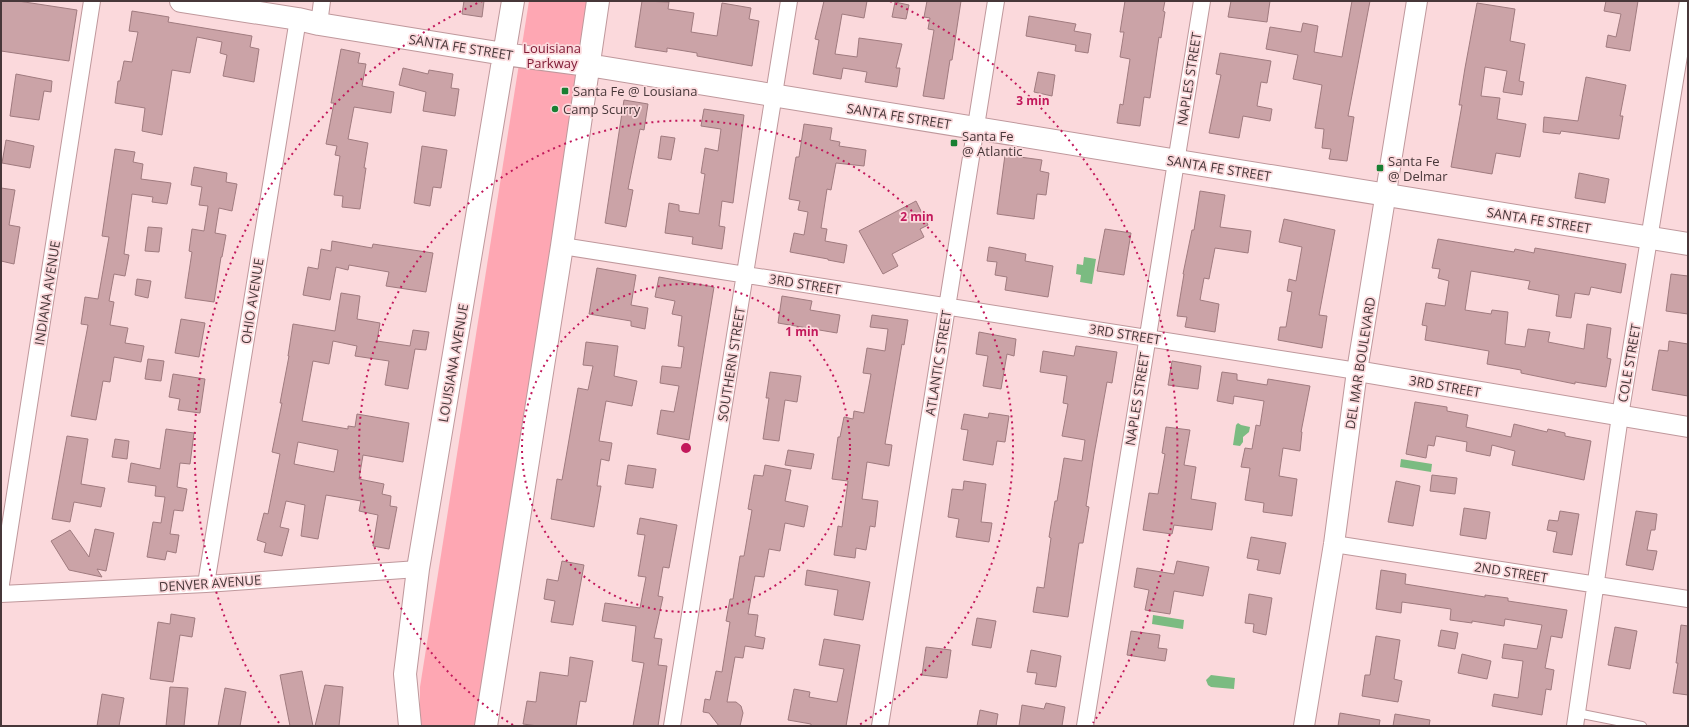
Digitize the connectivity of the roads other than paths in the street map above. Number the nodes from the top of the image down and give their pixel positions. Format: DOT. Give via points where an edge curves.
graph roads {
  1 [pos="92,1"];
  2 [pos="181,1"];
  3 [pos="322,1"];
  4 [pos="513,1"];
  5 [pos="598,1"];
  6 [pos="789,1"];
  7 [pos="996,1"];
  8 [pos="1202,1"];
  9 [pos="1417,1"];
  10 [pos="1688,1"];
  11 [pos="298,19"];
  12 [pos="318,24"];
  13 [pos="504,54"];
  14 [pos="588,65"];
  15 [pos="774,96"];
  16 [pos="976,129"];
  17 [pos="1176,162"];
  18 [pos="1387,195"];
  19 [pos="1650,238"];
  20 [pos="1688,244"];
  21 [pos="562,246"];
  22 [pos="745,275"];
  23 [pos="947,306"];
  24 [pos="1147,338"];
  25 [pos="1357,371"];
  26 [pos="1620,416"];
  27 [pos="1688,427"];
  28 [pos="1334,544"];
  29 [pos="418,569"];
  30 [pos="1,584"];
  31 [pos="206,584"];
  32 [pos="1596,585"];
  33 [pos="1,594"];
  34 [pos="1688,599"];
  35 [pos="405,674"];
  36 [pos="1576,720"];
  37 [pos="397,726"];
  38 [pos="410,726"];
  39 [pos="486,726"];
  40 [pos="672,726"];
  41 [pos="880,726"];
  42 [pos="1084,726"];
  43 [pos="1304,726"];
  44 [pos="1642,726"];
  1 -- 30 [label="street, INDIANA AVENUE"];
  2 -- 11 [label="main road, SANTA FE STREET"];
  3 -- 12 [label="street"];
  4 -- 13 [label="main road, LOUISIANA AVENUE"];
  5 -- 14 [label="main road"];
  6 -- 15 [label="street, SOUTHERN STREET"];
  7 -- 16 [label="street, ATLANTIC STREET"];
  8 -- 17 [label="street, NAPLES STREET"];
  9 -- 18 [label="street, DEL MAR BOULEVARD"];
  10 -- 19 [label="street, COLE STREET"];
  11 -- 12 [label="main road, SANTA FE STREET"];
  11 -- 31 [label="street, OHIO AVENUE"];
  12 -- 13 [label="main road, SANTA FE STREET"];
  13 -- 14 [label="main road, SANTA FE STREET"];
  13 -- 29 [label="main road, LOUISIANA AVENUE"];
  14 -- 15 [label="main road, SANTA FE STREET"];
  14 -- 21 [label="main road"];
  15 -- 16 [label="main road, SANTA FE STREET"];
  15 -- 22 [label="street, SOUTHERN STREET"];
  16 -- 17 [label="main road, SANTA FE STREET"];
  16 -- 23 [label="street, ATLANTIC STREET"];
  17 -- 18 [label="main road, SANTA FE STREET"];
  17 -- 24 [label="street, NAPLES STREET"];
  18 -- 19 [label="main road, SANTA FE STREET"];
  18 -- 25 [label="street, DEL MAR BOULEVARD"];
  19 -- 20 [label="main road, SANTA FE STREET"];
  19 -- 26 [label="street, COLE STREET"];
  21 -- 22 [label="street, 3RD STREET"];
  21 -- 39 [label="main road"];
  22 -- 23 [label="street, 3RD STREET"];
  22 -- 40 [label="street, SOUTHERN STREET"];
  23 -- 24 [label="street, 3RD STREET"];
  23 -- 41 [label="street, ATLANTIC STREET"];
  24 -- 25 [label="street, 3RD STREET"];
  24 -- 42 [label="street, NAPLES STREET"];
  25 -- 26 [label="street, 3RD STREET"];
  25 -- 28 [label="street, DEL MAR BOULEVARD"];
  26 -- 27 [label="street, 3RD STREET"];
  26 -- 32 [label="street, COLE STREET"];
  28 -- 32 [label="street, 2ND STREET"];
  28 -- 43 [label="street, DEL MAR BOULEVARD"];
  29 -- 31 [label="street, DENVER AVENUE"];
  29 -- 35 [label="main road, LOUISIANA AVENUE"];
  31 -- 33 [label="street, DENVER AVENUE"];
  32 -- 34 [label="street, 2ND STREET"];
  32 -- 36 [label="street, COLE STREET"];
  35 -- 37 [label="main road"];
  35 -- 38 [label="main road, LOUISIANA AVENUE"];
  36 -- 44 [label="lane"];
}
